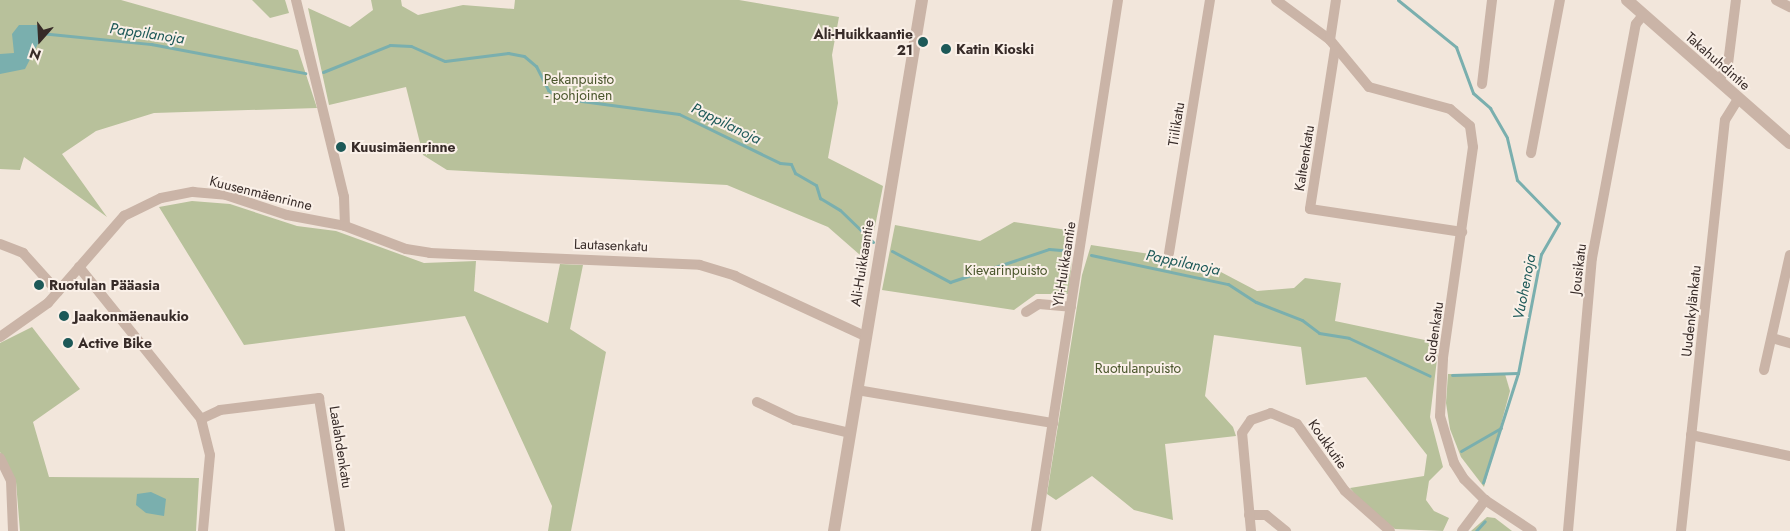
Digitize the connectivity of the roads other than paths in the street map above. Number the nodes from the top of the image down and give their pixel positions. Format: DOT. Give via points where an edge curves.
graph roads {
  1 [pos="296,0"];
  2 [pos="922,0"];
  3 [pos="1118,0"];
  4 [pos="1210,0"];
  5 [pos="1276,0"];
  6 [pos="1336,0"];
  7 [pos="1492,0"];
  8 [pos="1560,0"];
  9 [pos="1627,0"];
  10 [pos="1736,0"];
  11 [pos="1776,0"];
  12 [pos="1790,6"];
  13 [pos="1643,15"];
  14 [pos="1332,45"];
  15 [pos="1719,81"];
  16 [pos="1482,84"];
  17 [pos="1738,98"];
  18 [pos="1790,143"];
  19 [pos="1531,153"];
  20 [pos="345,226"];
  21 [pos="1462,232"];
  22 [pos="0,244"];
  23 [pos="1169,253"];
  24 [pos="1790,255"];
  25 [pos="79,267"];
  26 [pos="58,292"];
  27 [pos="1071,307"];
  28 [pos="1026,312"];
  29 [pos="865,336"];
  30 [pos="0,337"];
  31 [pos="1772,338"];
  32 [pos="1790,342"];
  33 [pos="1764,370"];
  34 [pos="857,390"];
  35 [pos="756,402"];
  36 [pos="201,419"];
  37 [pos="1053,423"];
  38 [pos="850,432"];
  39 [pos="1692,436"];
  40 [pos="1790,456"];
  41 [pos="0,458"];
  42 [pos="1484,500"];
  43 [pos="1249,515"];
  44 [pos="13,531"];
  45 [pos="203,531"];
  46 [pos="340,531"];
  47 [pos="834,531"];
  48 [pos="1036,531"];
  49 [pos="1251,531"];
  50 [pos="1286,531"];
  51 [pos="1390,531"];
  52 [pos="1462,531"];
  53 [pos="1532,531"];
  54 [pos="1568,531"];
  55 [pos="1681,531"];
  1 -- 20 [label="street" via="344,197"];
  2 -- 29 [label="street, Ali-Huikkaantie"];
  3 -- 27 [label="street, Yli-Huikkaantie"];
  4 -- 23 [label="street, Tiilikatu"];
  5 -- 14 [label="street"];
  6 -- 14 [label="street, Kalteenkatu"];
  7 -- 16 [label="street"];
  8 -- 19 [label="street"];
  9 -- 13 [label="street, Takahuhdintie"];
  10 -- 15 [label="street" via="1728,64"];
  11 -- 12 [label="street"];
  13 -- 15 [label="street, Takahuhdintie"];
  13 -- 54 [label="street, Jousikatu" via="1636,24 1592,258"];
  14 -- 21 [label="street, Sudenkatu" via="1376,91 1450,109 1464,119 1473,138"];
  14 -- 21 [label="street, Kalteenkatu" via="1310,209"];
  15 -- 17 [label="street, Takahuhdintie"];
  17 -- 18 [label="street, Takahuhdintie"];
  17 -- 39 [label="street, Uudenkylänkatu" via="1725,120"];
  20 -- 25 [label="street, Kuusenmäenrinne" via="287,215 218,194 182,193 124,216"];
  20 -- 29 [label="street, Lautasenkatu" via="406,249 430,253 700,264 735,276"];
  21 -- 42 [label="street, Sudenkatu" via="1439,407 1458,470"];
  22 -- 26 [label="street" via="23,254"];
  24 -- 31 [label="street"];
  25 -- 26 [label="street, Kuusenmäenrinne"];
  25 -- 36 [label="street"];
  26 -- 30 [label="street, Kuusenmäenrinne" via="30,318"];
  27 -- 28 [label="street" via="1039,304"];
  27 -- 37 [label="street, Yli-Huikkaantie"];
  29 -- 34 [label="street, Ali-Huikkaantie"];
  31 -- 32 [label="street"];
  31 -- 33 [label="street"];
  34 -- 37 [label="street"];
  34 -- 38 [label="street, Ali-Huikkaantie"];
  35 -- 38 [label="street" via="795,420"];
  36 -- 45 [label="street" via="210,455"];
  36 -- 46 [label="street, Laalahdenkatu" via="220,410 320,398"];
  37 -- 48 [label="street, Yli-Huikkaantie"];
  38 -- 47 [label="street, Ali-Huikkaantie"];
  39 -- 40 [label="street"];
  39 -- 55 [label="street, Uudenkylänkatu"];
  41 -- 44 [label="street" via="11,481"];
  42 -- 52 [label="street"];
  42 -- 53 [label="street, Sudenkatu"];
  43 -- 49 [label="street, Koukkutie"];
  43 -- 50 [label="street" via="1266,515"];
  43 -- 51 [label="street, Koukkutie" via="1242,433 1256,416 1279,413 1297,424 1345,491"];
}
